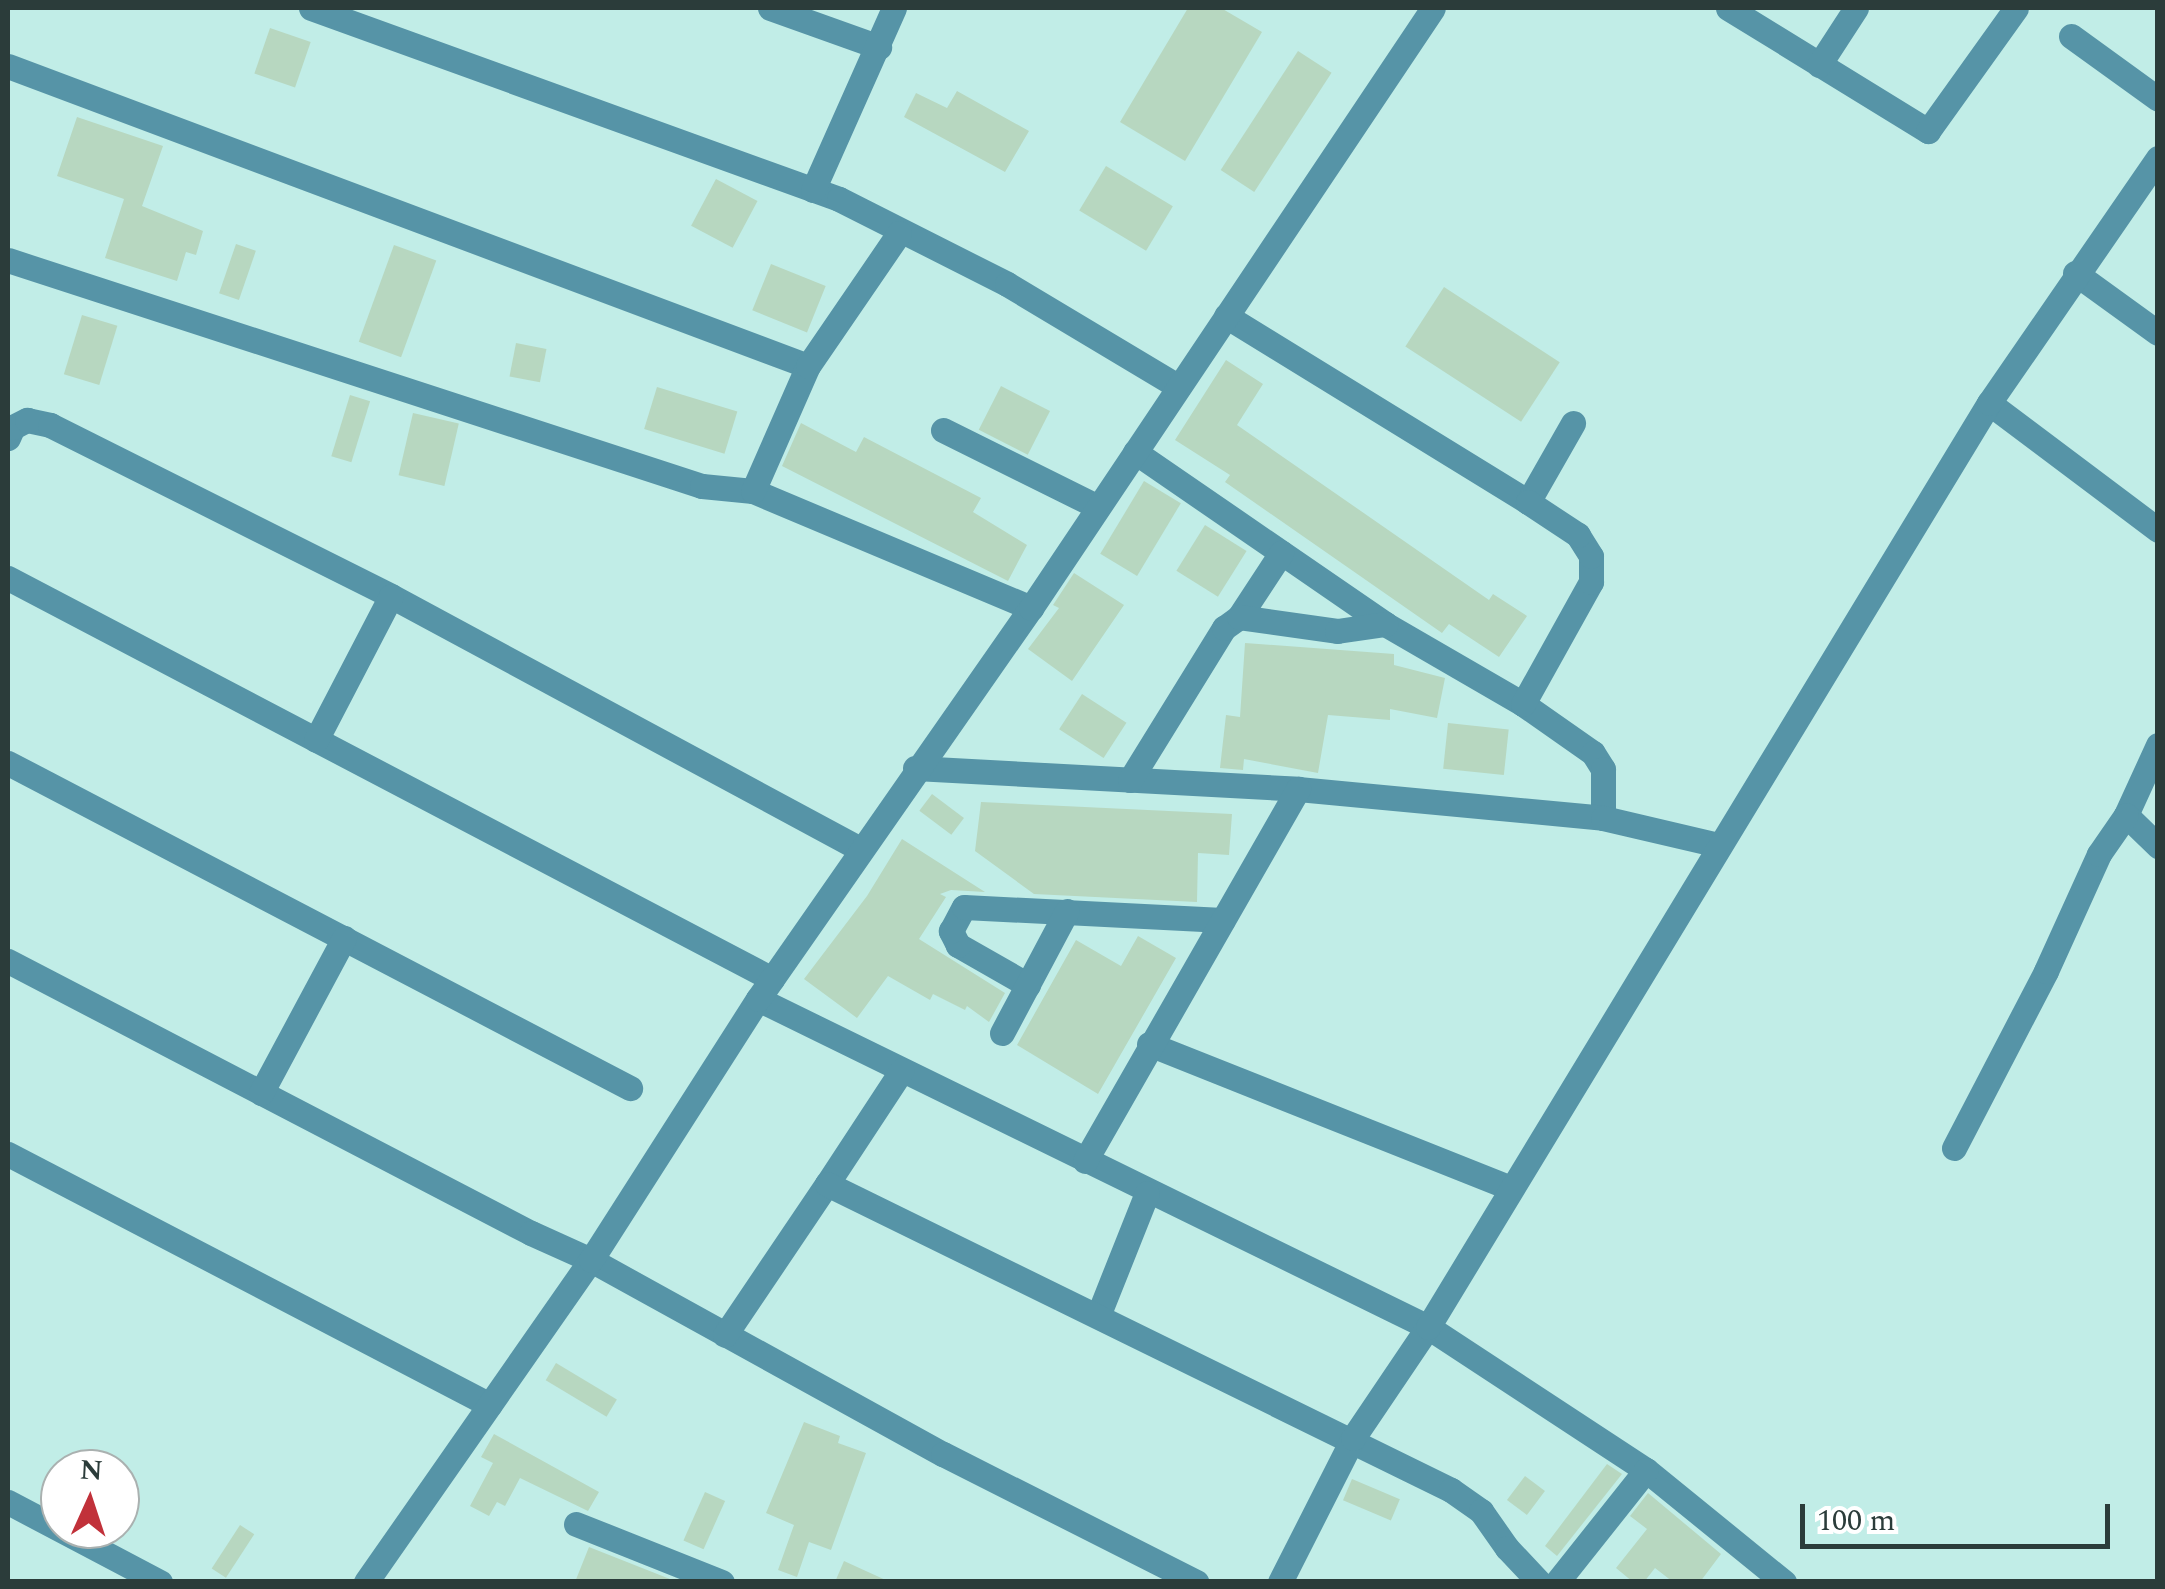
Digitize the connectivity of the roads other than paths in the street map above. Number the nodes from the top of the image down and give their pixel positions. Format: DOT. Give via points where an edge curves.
graph roads {
  1 [pos="311,8"];
  2 [pos="770,8"];
  3 [pos="894,8"];
  4 [pos="1433,8"];
  5 [pos="1728,8"];
  6 [pos="1856,8"];
  7 [pos="2016,8"];
  8 [pos="2071,36"];
  9 [pos="879,47"];
  10 [pos="1819,65"];
  11 [pos="8,66"];
  12 [pos="2158,99"];
  13 [pos="2158,158"];
  14 [pos="813,190"];
  15 [pos="899,233"];
  16 [pos="8,260"];
  17 [pos="2075,273"];
  18 [pos="1226,316"];
  19 [pos="2158,333"];
  20 [pos="808,366"];
  21 [pos="1179,386"];
  22 [pos="1989,403"];
  23 [pos="1572,423"];
  24 [pos="943,430"];
  25 [pos="8,438"];
  26 [pos="1135,452"];
  27 [pos="753,491"];
  28 [pos="1528,502"];
  29 [pos="1098,507"];
  30 [pos="2158,530"];
  31 [pos="1281,553"];
  32 [pos="8,578"];
  33 [pos="391,596"];
  34 [pos="1031,608"];
  35 [pos="1239,617"];
  36 [pos="1385,624"];
  37 [pos="1523,704"];
  38 [pos="316,740"];
  39 [pos="2158,745"];
  40 [pos="8,764"];
  41 [pos="915,768"];
  42 [pos="1130,780"];
  43 [pos="1298,789"];
  44 [pos="2126,815"];
  45 [pos="1604,818"];
  46 [pos="1718,846"];
  47 [pos="2158,846"];
  48 [pos="860,849"];
  49 [pos="1067,911"];
  50 [pos="1223,920"];
  51 [pos="344,938"];
  52 [pos="8,961"];
  53 [pos="1028,984"];
  54 [pos="765,989"];
  55 [pos="1002,1033"];
  56 [pos="1150,1044"];
  57 [pos="902,1070"];
  58 [pos="630,1088"];
  59 [pos="260,1092"];
  60 [pos="1954,1148"];
  61 [pos="8,1154"];
  62 [pos="1085,1161"];
  63 [pos="827,1184"];
  64 [pos="1510,1188"];
  65 [pos="1147,1193"];
  66 [pos="591,1260"];
  67 [pos="1098,1316"];
  68 [pos="1428,1326"];
  69 [pos="725,1335"];
  70 [pos="490,1405"];
  71 [pos="1353,1438"];
  72 [pos="1646,1470"];
  73 [pos="8,1502"];
  74 [pos="576,1524"];
  75 [pos="160,1582"];
  76 [pos="366,1582"];
  77 [pos="722,1582"];
  78 [pos="1196,1582"];
  79 [pos="1280,1582"];
  80 [pos="1539,1582"];
  81 [pos="1557,1582"];
  82 [pos="1784,1582"];
  1 -- 14 [label="street"];
  2 -- 9 [label="street"];
  3 -- 9 [label="street"];
  4 -- 18 [label="street"];
  5 -- 10 [label="street"];
  6 -- 10 [label="street"];
  7 -- 10 [label="street" via="1928,132"];
  8 -- 12 [label="street"];
  9 -- 14 [label="street"];
  11 -- 20 [label="street"];
  13 -- 17 [label="street"];
  14 -- 15 [label="street"];
  15 -- 20 [label="street"];
  15 -- 21 [label="street" via="1007,284"];
  16 -- 27 [label="street" via="702,486"];
  17 -- 19 [label="street"];
  17 -- 22 [label="street"];
  18 -- 21 [label="street"];
  18 -- 28 [label="street"];
  20 -- 27 [label="street"];
  21 -- 26 [label="street"];
  22 -- 30 [label="street"];
  22 -- 46 [label="street"];
  23 -- 28 [label="street"];
  24 -- 29 [label="street"];
  25 -- 33 [label="street" via="27,420 50,425"];
  26 -- 29 [label="street"];
  26 -- 31 [label="street"];
  27 -- 34 [label="street"];
  28 -- 37 [label="street" via="1578,534 1591,556 1591,582"];
  29 -- 34 [label="street"];
  31 -- 35 [label="street"];
  31 -- 36 [label="street"];
  32 -- 38 [label="street"];
  33 -- 38 [label="street"];
  33 -- 48 [label="street"];
  34 -- 41 [label="street"];
  35 -- 36 [label="street" via="1337,631"];
  35 -- 42 [label="street" via="1224,628"];
  36 -- 37 [label="street"];
  37 -- 45 [label="street" via="1593,753 1602,769"];
  38 -- 54 [label="street"];
  39 -- 44 [label="street"];
  40 -- 51 [label="street"];
  41 -- 42 [label="street"];
  41 -- 48 [label="street"];
  42 -- 43 [label="street"];
  43 -- 45 [label="street"];
  43 -- 50 [label="street"];
  44 -- 47 [label="street"];
  44 -- 60 [label="street" via="2099,854"];
  45 -- 46 [label="street"];
  46 -- 64 [label="street"];
  48 -- 54 [label="street"];
  49 -- 50 [label="street"];
  49 -- 53 [label="street"];
  49 -- 53 [label="street" via="964,907 955,916 951,930 958,945"];
  50 -- 56 [label="street"];
  51 -- 58 [label="street"];
  51 -- 59 [label="street"];
  52 -- 59 [label="street"];
  53 -- 55 [label="street"];
  54 -- 57 [label="street"];
  54 -- 66 [label="street"];
  56 -- 62 [label="street"];
  56 -- 64 [label="street"];
  57 -- 62 [label="street"];
  57 -- 63 [label="street"];
  59 -- 66 [label="street"];
  61 -- 70 [label="street"];
  62 -- 65 [label="street"];
  63 -- 67 [label="street"];
  63 -- 69 [label="street"];
  64 -- 68 [label="street"];
  65 -- 67 [label="street"];
  65 -- 68 [label="street"];
  66 -- 69 [label="street"];
  66 -- 70 [label="street"];
  67 -- 71 [label="street"];
  68 -- 71 [label="street"];
  68 -- 72 [label="street"];
  69 -- 78 [label="street"];
  70 -- 76 [label="street"];
  71 -- 79 [label="street"];
  71 -- 80 [label="street" via="1481,1511"];
  72 -- 81 [label="street"];
  72 -- 82 [label="street"];
  73 -- 75 [label="street"];
  74 -- 77 [label="street"];
}
